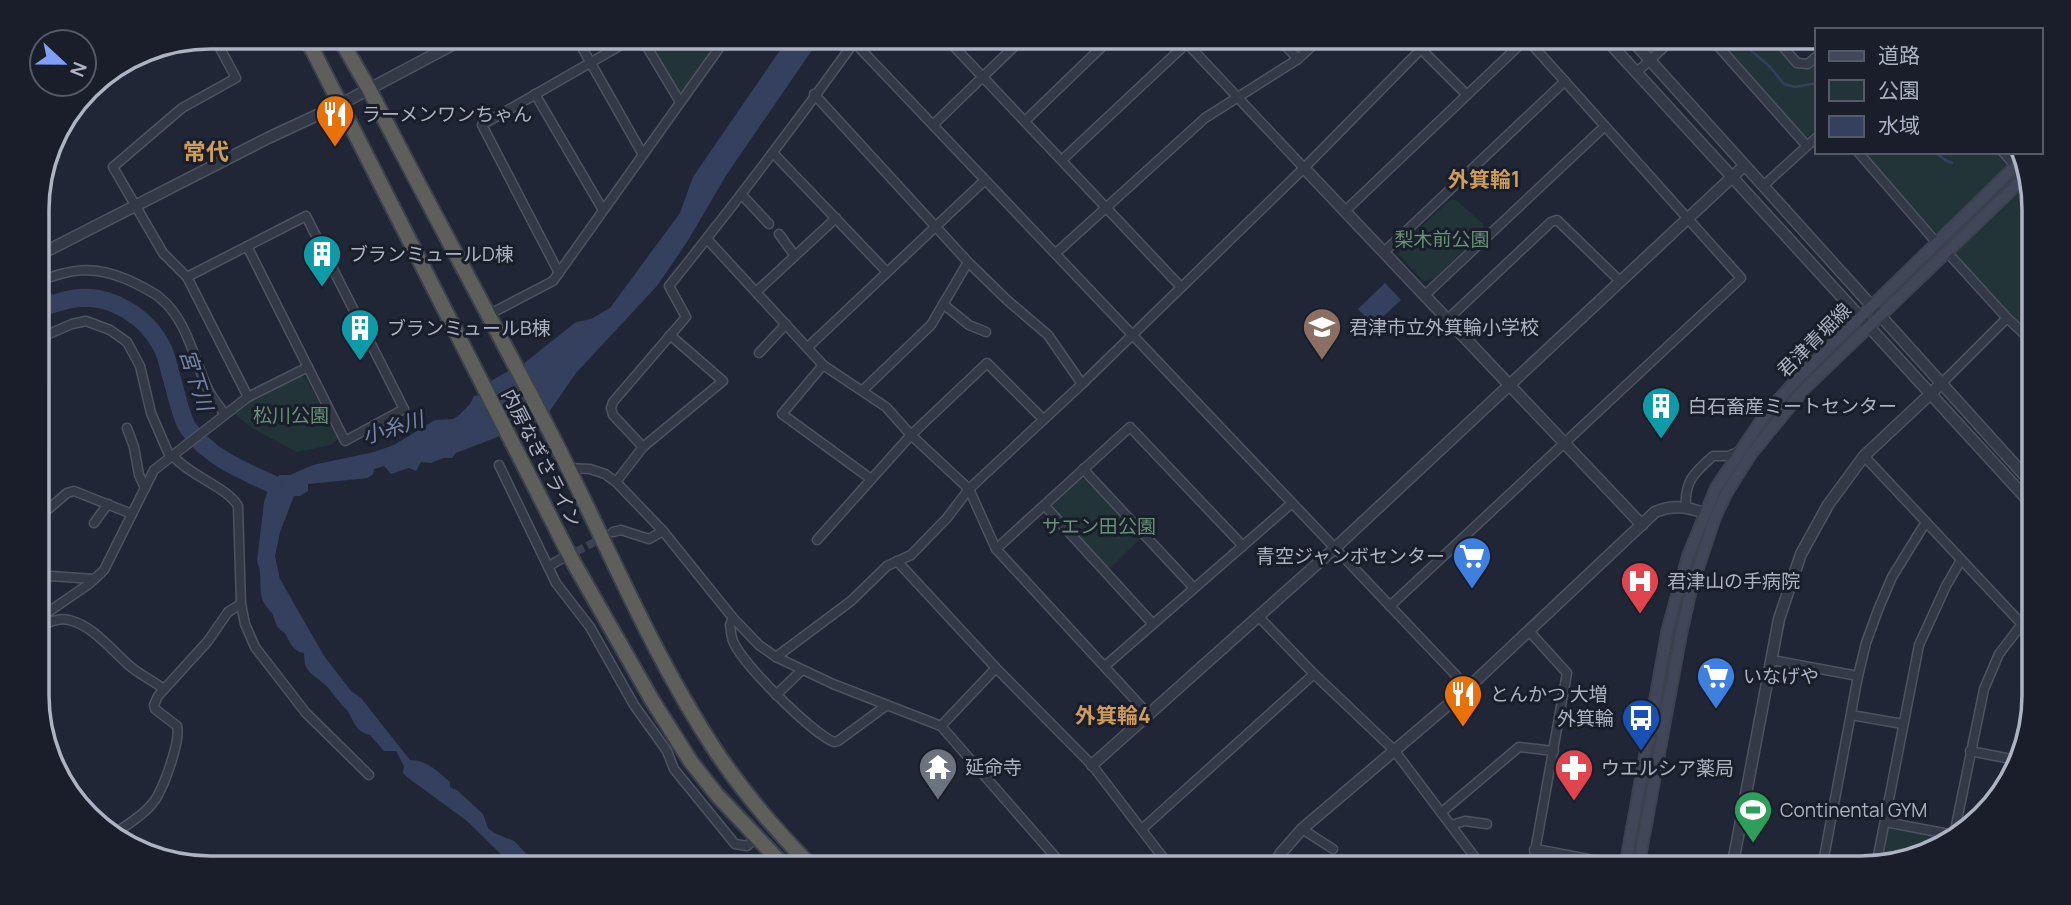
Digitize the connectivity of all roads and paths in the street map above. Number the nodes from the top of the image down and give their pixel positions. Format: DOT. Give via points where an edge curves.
graph roads {
  1 [pos="220,49"];
  2 [pos="312,49"];
  3 [pos="346,49"];
  4 [pos="444,49"];
  5 [pos="582,49"];
  6 [pos="614,49"];
  7 [pos="648,49"];
  8 [pos="718,49"];
  9 [pos="848,49"];
  10 [pos="865,49"];
  11 [pos="956,49"];
  12 [pos="1012,49"];
  13 [pos="1100,49"];
  14 [pos="1175,49"];
  15 [pos="1193,49"];
  16 [pos="1288,49"];
  17 [pos="1309,49"];
  18 [pos="1515,49"];
  19 [pos="1537,49"];
  20 [pos="1615,49"];
  21 [pos="1640,49"];
  22 [pos="1662,49"];
  23 [pos="1721,49"];
  24 [pos="1785,49"];
  25 [pos="1422,50"];
  26 [pos="1815,58"];
  27 [pos="1298,59"];
  28 [pos="1650,60"];
  29 [pos="590,63"];
  30 [pos="1637,72"];
  31 [pos="983,77"];
  32 [pos="1565,81"];
  33 [pos="369,89"];
  34 [pos="535,94"];
  35 [pos="814,94"];
  36 [pos="1467,95"];
  37 [pos="1238,97"];
  38 [pos="680,102"];
  39 [pos="341,104"];
  40 [pos="1025,121"];
  41 [pos="934,124"];
  42 [pos="1605,126"];
  43 [pos="1815,138"];
  44 [pos="1807,146"];
  45 [pos="642,153"];
  46 [pos="774,153"];
  47 [pos="1860,154"];
  48 [pos="1062,160"];
  49 [pos="2016,165"];
  50 [pos="1744,166"];
  51 [pos="1304,168"];
  52 [pos="1733,177"];
  53 [pos="985,180"];
  54 [pos="2020,182"];
  55 [pos="1763,186"];
  56 [pos="742,195"];
  57 [pos="134,206"];
  58 [pos="1107,207"];
  59 [pos="603,210"];
  60 [pos="1345,211"];
  61 [pos="836,218"];
  62 [pos="1688,218"];
  63 [pos="769,224"];
  64 [pos="936,226"];
  65 [pos="779,233"];
  66 [pos="707,239"];
  67 [pos="1937,242"];
  68 [pos="247,246"];
  69 [pos="49,250"];
  70 [pos="1946,251"];
  71 [pos="1384,252"];
  72 [pos="1056,253"];
  73 [pos="795,256"];
  74 [pos="968,262"];
  75 [pos="886,271"];
  76 [pos="559,273"];
  77 [pos="49,277"];
  78 [pos="187,277"];
  79 [pos="1621,282"];
  80 [pos="1181,287"];
  81 [pos="756,292"];
  82 [pos="1425,295"];
  83 [pos="943,304"];
  84 [pos="1871,307"];
  85 [pos="488,315"];
  86 [pos="1880,316"];
  87 [pos="1861,317"];
  88 [pos="2007,318"];
  89 [pos="1448,319"];
  90 [pos="786,324"];
  91 [pos="1869,326"];
  92 [pos="986,332"];
  93 [pos="2022,332"];
  94 [pos="49,334"];
  95 [pos="1132,334"];
  96 [pos="670,335"];
  97 [pos="808,347"];
  98 [pos="759,353"];
  99 [pos="824,365"];
  100 [pos="308,367"];
  101 [pos="1082,384"];
  102 [pos="1941,384"];
  103 [pos="1511,385"];
  104 [pos="863,390"];
  105 [pos="1931,393"];
  106 [pos="248,397"];
  107 [pos="222,417"];
  108 [pos="1044,419"];
  109 [pos="127,428"];
  110 [pos="911,435"];
  111 [pos="1566,444"];
  112 [pos="643,447"];
  113 [pos="1738,453"];
  114 [pos="174,454"];
  115 [pos="1864,456"];
  116 [pos="499,465"];
  117 [pos="568,468"];
  118 [pos="1083,469"];
  119 [pos="2022,473"];
  120 [pos="871,480"];
  121 [pos="616,482"];
  122 [pos="145,488"];
  123 [pos="969,489"];
  124 [pos="2022,494"];
  125 [pos="1292,503"];
  126 [pos="108,504"];
  127 [pos="1045,506"];
  128 [pos="1686,507"];
  129 [pos="49,509"];
  130 [pos="132,514"];
  131 [pos="1709,515"];
  132 [pos="1926,522"];
  133 [pos="94,523"];
  134 [pos="1642,525"];
  135 [pos="663,531"];
  136 [pos="613,532"];
  137 [pos="817,540"];
  138 [pos="1243,546"];
  139 [pos="1335,548"];
  140 [pos="996,549"];
  141 [pos="561,559"];
  142 [pos="1962,560"];
  143 [pos="897,561"];
  144 [pos="549,566"];
  145 [pos="49,576"];
  146 [pos="94,579"];
  147 [pos="1194,589"];
  148 [pos="241,604"];
  149 [pos="1390,606"];
  150 [pos="49,611"];
  151 [pos="1259,617"];
  152 [pos="733,618"];
  153 [pos="49,622"];
  154 [pos="1152,623"];
  155 [pos="2022,624"];
  156 [pos="1529,631"];
  157 [pos="619,641"];
  158 [pos="603,650"];
  159 [pos="776,657"];
  160 [pos="1772,660"];
  161 [pos="1105,666"];
  162 [pos="996,668"];
  163 [pos="802,670"];
  164 [pos="1314,674"];
  165 [pos="1858,676"];
  166 [pos="1468,688"];
  167 [pos="164,689"];
  168 [pos="776,695"];
  169 [pos="887,705"];
  170 [pos="1149,715"];
  171 [pos="1851,715"];
  172 [pos="1903,724"];
  173 [pos="941,726"];
  174 [pos="1394,750"];
  175 [pos="1554,751"];
  176 [pos="1970,751"];
  177 [pos="2009,759"];
  178 [pos="1092,765"];
  179 [pos="369,775"];
  180 [pos="1442,812"];
  181 [pos="1885,822"];
  182 [pos="1487,824"];
  183 [pos="1957,824"];
  184 [pos="1451,825"];
  185 [pos="121,829"];
  186 [pos="1142,829"];
  187 [pos="1303,829"];
  188 [pos="1940,835"];
  189 [pos="757,837"];
  190 [pos="1333,849"];
  191 [pos="1535,850"];
  192 [pos="1879,855"];
  193 [pos="775,856"];
  194 [pos="802,856"];
  195 [pos="1055,856"];
  196 [pos="1162,856"];
  197 [pos="1279,856"];
  198 [pos="1474,856"];
  199 [pos="1534,856"];
  200 [pos="1565,856"];
  201 [pos="1628,856"];
  202 [pos="1640,856"];
  203 [pos="1734,856"];
  204 [pos="1824,856"];
  1 -- 57 [label="street" via="236,79 182,108 113,167"];
  2 -- 39 [label="highway, 内房なぎさライン"];
  3 -- 33 [label="highway, 内房なぎさライン"];
  4 -- 33 [label="street"];
  5 -- 29 [label="street"];
  6 -- 29 [label="street"];
  7 -- 38 [label="street"];
  8 -- 38 [label="street"];
  9 -- 35 [label="street"];
  10 -- 41 [label="street"];
  11 -- 31 [label="street"];
  12 -- 31 [label="street"];
  13 -- 40 [label="street"];
  14 -- 48 [label="street"];
  15 -- 37 [label="street"];
  16 -- 27 [label="street"];
  17 -- 27 [label="street"];
  18 -- 36 [label="street"];
  19 -- 32 [label="street"];
  20 -- 30 [label="street"];
  21 -- 28 [label="street"];
  22 -- 28 [label="street"];
  23 -- 44 [label="street"];
  24 -- 26 [label="street" via="1797,63 1808,64"];
  25 -- 36 [label="street"];
  25 -- 51 [label="street"];
  27 -- 37 [label="street"];
  28 -- 30 [label="street"];
  28 -- 50 [label="street"];
  29 -- 34 [label="street"];
  29 -- 45 [label="street"];
  30 -- 52 [label="street"];
  31 -- 40 [label="street"];
  31 -- 41 [label="street"];
  32 -- 42 [label="street"];
  32 -- 71 [label="street"];
  33 -- 39 [label="street"];
  33 -- 85 [label="highway, 内房なぎさライン"];
  34 -- 59 [label="street"];
  34 -- 76 [label="street" via="482,125"];
  35 -- 46 [label="street"];
  35 -- 64 [label="street"];
  36 -- 60 [label="street"];
  37 -- 51 [label="street"];
  37 -- 58 [label="street" via="1205,118"];
  38 -- 45 [label="street"];
  39 -- 57 [label="street"];
  39 -- 157 [label="highway, 内房なぎさライン" via="571,558"];
  40 -- 48 [label="street"];
  41 -- 53 [label="street"];
  42 -- 62 [label="street"];
  42 -- 82 [label="street"];
  43 -- 44 [label="street"];
  44 -- 55 [label="street"];
  45 -- 59 [label="street"];
  46 -- 56 [label="street"];
  46 -- 61 [label="street"];
  47 -- 67 [label="street"];
  48 -- 58 [label="street"];
  49 -- 67 [label="main road, 君津青堀線"];
  50 -- 52 [label="street"];
  50 -- 55 [label="street"];
  51 -- 60 [label="street"];
  51 -- 80 [label="street"];
  52 -- 62 [label="street"];
  52 -- 87 [label="street"];
  53 -- 64 [label="street"];
  53 -- 72 [label="street"];
  54 -- 70 [label="main road, 君津青堀線"];
  55 -- 84 [label="street"];
  56 -- 63 [label="street"];
  56 -- 66 [label="street"];
  57 -- 69 [label="street"];
  57 -- 78 [label="street" via="163,253"];
  58 -- 72 [label="street"];
  58 -- 80 [label="street"];
  59 -- 76 [label="street"];
  60 -- 71 [label="street"];
  61 -- 73 [label="street"];
  61 -- 75 [label="street"];
  62 -- 79 [label="street"];
  62 -- 111 [label="street" via="1741,278"];
  64 -- 74 [label="street"];
  64 -- 75 [label="street"];
  65 -- 73 [label="street"];
  66 -- 81 [label="street"];
  66 -- 96 [label="street" via="669,286 686,317"];
  67 -- 84 [label="main road, 君津青堀線"];
  68 -- 78 [label="street"];
  68 -- 100 [label="street"];
  68 -- 100 [label="street" via="306,216 404,409 345,441"];
  70 -- 86 [label="main road, 君津青堀線"];
  70 -- 88 [label="street"];
  71 -- 82 [label="street"];
  72 -- 95 [label="street"];
  73 -- 81 [label="street"];
  74 -- 83 [label="street"];
  74 -- 101 [label="street" via="1048,335"];
  75 -- 97 [label="street"];
  76 -- 85 [label="street" via="553,281"];
  77 -- 107 [label="street" via="80,269 112,273 159,297 188,338"];
  78 -- 106 [label="street"];
  79 -- 89 [label="street" via="1557,220"];
  79 -- 103 [label="street"];
  80 -- 95 [label="street"];
  81 -- 90 [label="street"];
  82 -- 89 [label="street"];
  83 -- 92 [label="street"];
  83 -- 104 [label="street" via="932,325"];
  84 -- 86 [label="street"];
  84 -- 87 [label="main road, 君津青堀線"];
  85 -- 117 [label="highway, 内房なぎさライン"];
  86 -- 91 [label="main road, 君津青堀線"];
  86 -- 102 [label="street"];
  87 -- 91 [label="street"];
  87 -- 113 [label="main road, 君津青堀線" via="1801,375"];
  88 -- 93 [label="street"];
  88 -- 102 [label="street"];
  89 -- 103 [label="street"];
  90 -- 97 [label="street"];
  90 -- 98 [label="street"];
  91 -- 105 [label="street"];
  91 -- 131 [label="main road, 君津青堀線" via="1774,424"];
  94 -- 114 [label="street" via="86,321 127,342 140,366 151,413"];
  95 -- 101 [label="street"];
  95 -- 125 [label="street"];
  96 -- 112 [label="street" via="611,408"];
  96 -- 112 [label="street" via="723,381"];
  97 -- 99 [label="street"];
  99 -- 104 [label="street"];
  99 -- 120 [label="street" via="782,414"];
  100 -- 106 [label="street"];
  101 -- 108 [label="street"];
  102 -- 105 [label="street"];
  102 -- 119 [label="street"];
  103 -- 111 [label="street"];
  103 -- 139 [label="street"];
  104 -- 110 [label="street"];
  105 -- 115 [label="street"];
  105 -- 124 [label="street"];
  106 -- 107 [label="street"];
  107 -- 114 [label="street"];
  108 -- 110 [label="street" via="988,363"];
  108 -- 123 [label="street"];
  109 -- 122 [label="street"];
  110 -- 120 [label="street"];
  110 -- 123 [label="street"];
  111 -- 134 [label="street"];
  111 -- 149 [label="street"];
  112 -- 121 [label="street"];
  113 -- 128 [label="street" via="1713,456 1701,467 1687,485"];
  113 -- 131 [label="main road, 君津青堀線" via="1716,488"];
  114 -- 122 [label="street" via="154,471"];
  114 -- 148 [label="street" via="187,470 238,506"];
  115 -- 132 [label="street"];
  115 -- 160 [label="street" via="1828,505 1801,554 1779,618"];
  116 -- 144 [label="street"];
  117 -- 121 [label="street" via="590,468"];
  117 -- 194 [label="highway, 内房なぎさライン" via="645,628 715,751"];
  118 -- 127 [label="street"];
  118 -- 138 [label="street" via="1130,427"];
  118 -- 147 [label="street"];
  120 -- 137 [label="street"];
  121 -- 135 [label="street"];
  122 -- 130 [label="street"];
  123 -- 140 [label="street"];
  123 -- 143 [label="street" via="911,555"];
  125 -- 138 [label="street"];
  125 -- 139 [label="street"];
  126 -- 129 [label="street" via="74,491"];
  126 -- 130 [label="street"];
  126 -- 133 [label="street"];
  127 -- 140 [label="street"];
  127 -- 154 [label="street"];
  128 -- 131 [label="street"];
  128 -- 134 [label="street" via="1668,506"];
  130 -- 146 [label="street" via="113,556"];
  131 -- 201 [label="main road, 君津青堀線" via="1688,556 1668,628"];
  131 -- 202 [label="main road, 君津青堀線" via="1681,634"];
  132 -- 142 [label="street"];
  132 -- 165 [label="street" via="1878,610"];
  134 -- 156 [label="street"];
  135 -- 136 [label="street" via="649,539"];
  135 -- 152 [label="street"];
  138 -- 147 [label="street"];
  139 -- 149 [label="street"];
  139 -- 151 [label="street"];
  140 -- 161 [label="street"];
  141 -- 144 [label="street"];
  142 -- 155 [label="street"];
  142 -- 172 [label="street" via="1919,646"];
  143 -- 159 [label="street"];
  143 -- 162 [label="street"];
  144 -- 158 [label="street"];
  145 -- 146 [label="street"];
  146 -- 150 [label="street"];
  147 -- 154 [label="street"];
  148 -- 167 [label="street" via="228,612"];
  148 -- 179 [label="street" via="255,647 278,679"];
  149 -- 166 [label="street"];
  151 -- 164 [label="street"];
  151 -- 170 [label="street"];
  152 -- 159 [label="street"];
  152 -- 168 [label="street" via="730,625 737,649"];
  153 -- 167 [label="street" via="76,622"];
  154 -- 161 [label="street"];
  155 -- 176 [label="street" via="1991,671"];
  156 -- 166 [label="street"];
  156 -- 175 [label="street" via="1567,673"];
  157 -- 158 [label="street"];
  157 -- 189 [label="highway, 内房なぎさライン" via="691,762"];
  158 -- 189 [label="street" via="674,769 735,844 747,846"];
  159 -- 163 [label="street"];
  160 -- 165 [label="street"];
  160 -- 203 [label="street"];
  161 -- 170 [label="street"];
  162 -- 173 [label="street"];
  162 -- 178 [label="street"];
  163 -- 168 [label="street"];
  163 -- 169 [label="street"];
  164 -- 174 [label="street"];
  164 -- 186 [label="street"];
  165 -- 171 [label="street"];
  166 -- 174 [label="street"];
  167 -- 185 [label="street" via="155,709 177,726 178,743 155,801"];
  168 -- 169 [label="street" via="834,743"];
  169 -- 173 [label="street"];
  170 -- 178 [label="street"];
  171 -- 172 [label="street"];
  171 -- 204 [label="street"];
  172 -- 181 [label="street"];
  173 -- 195 [label="street"];
  174 -- 180 [label="street"];
  174 -- 187 [label="street"];
  175 -- 180 [label="street" via="1519,747"];
  175 -- 191 [label="street"];
  176 -- 177 [label="street"];
  176 -- 183 [label="street"];
  178 -- 186 [label="street"];
  180 -- 184 [label="street"];
  181 -- 188 [label="street"];
  181 -- 192 [label="street"];
  182 -- 184 [label="street" via="1465,821"];
  184 -- 198 [label="street"];
  186 -- 196 [label="street"];
  187 -- 190 [label="street"];
  187 -- 197 [label="street"];
  189 -- 193 [label="highway, 内房なぎさライン"];
  191 -- 199 [label="street"];
  191 -- 200 [label="street"];
}
